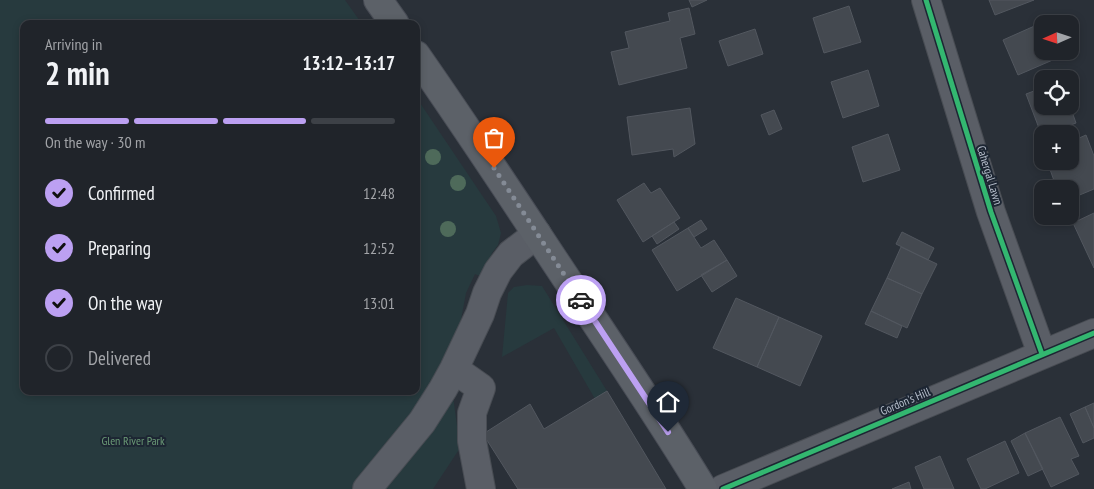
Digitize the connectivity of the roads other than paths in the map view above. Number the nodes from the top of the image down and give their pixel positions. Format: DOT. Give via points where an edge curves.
graph roads {
  1 [pos="378,0"];
  2 [pos="926,0"];
  3 [pos="392,20"];
  4 [pos="420,61"];
  5 [pos="537,234"];
  6 [pos="1094,332"];
  7 [pos="1042,354"];
  8 [pos="454,369"];
  9 [pos="367,489"];
  10 [pos="480,489"];
  11 [pos="703,489"];
  12 [pos="724,489"];
  1 -- 3 [label="main road"];
  2 -- 7 [label="street, Cahergal Lawn" via="990,212"];
  4 -- 5 [label="main road"];
  5 -- 8 [label="street" via="511,254 498,271"];
  5 -- 11 [label="main road"];
  6 -- 7 [label="street, Gordon's Hill"];
  7 -- 12 [label="street, Gordon's Hill"];
  8 -- 9 [label="street" via="422,422"];
  8 -- 10 [label="street" via="481,388 472,413 472,441"];
}
